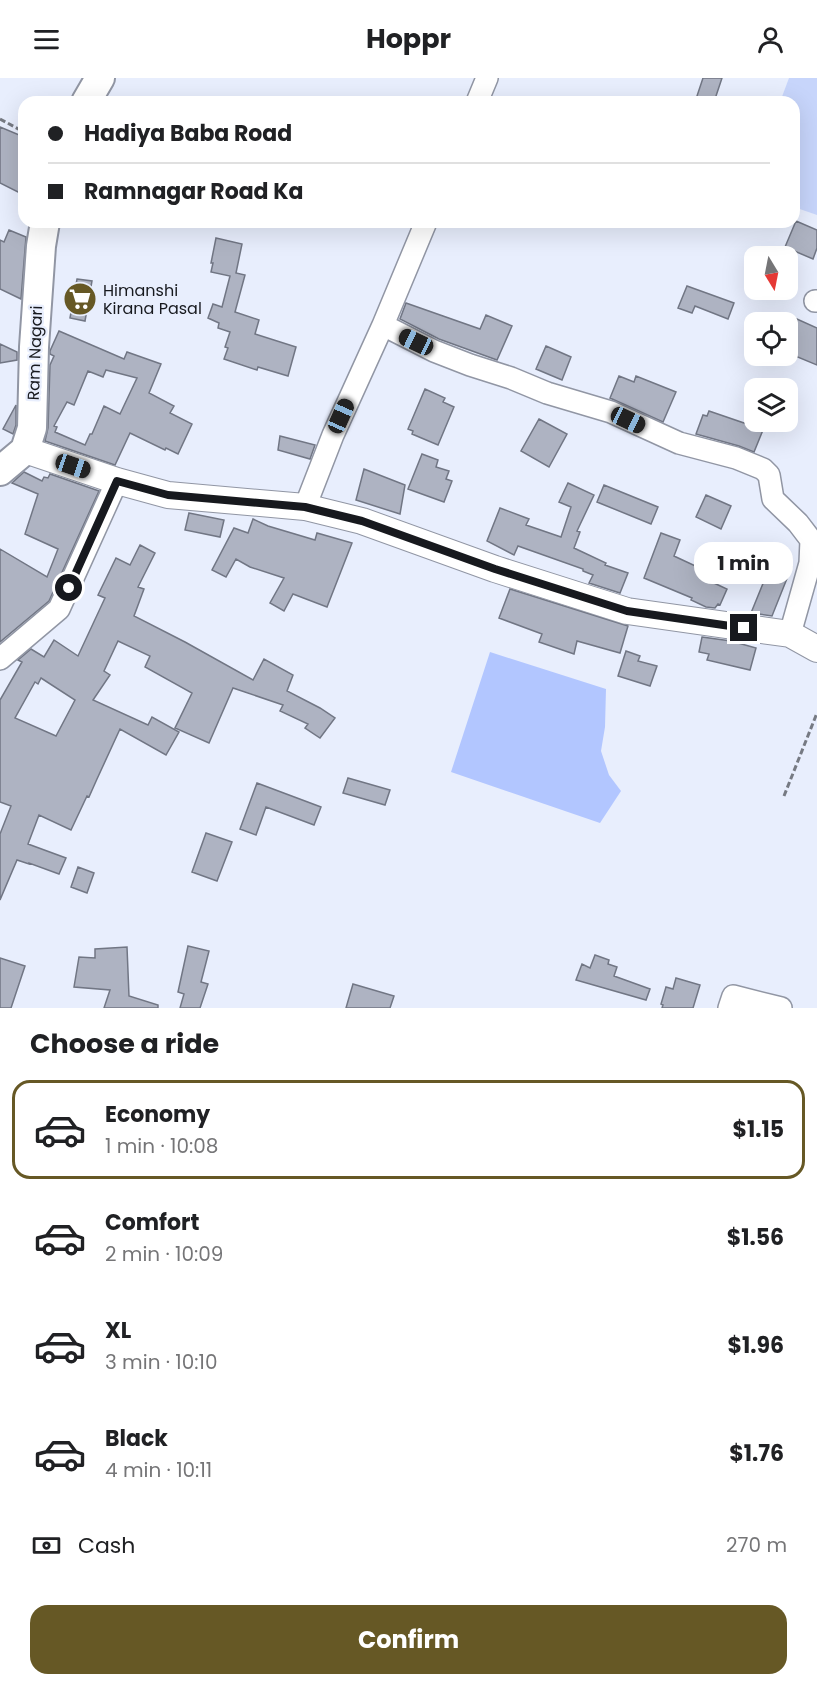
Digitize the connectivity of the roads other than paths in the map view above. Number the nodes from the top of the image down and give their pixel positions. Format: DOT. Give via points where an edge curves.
graph roads {
  1 [pos="100,78"];
  2 [pos="487,78"];
  3 [pos="90,96"];
  4 [pos="480,96"];
  5 [pos="44,228"];
  6 [pos="423,228"];
  7 [pos="383,325"];
  8 [pos="25,450"];
  9 [pos="0,471"];
  10 [pos="117,481"];
  11 [pos="305,507"];
  12 [pos="790,634"];
  13 [pos="817,649"];
  14 [pos="0,659"];
  15 [pos="729,1008"];
  16 [pos="781,1008"];
  1 -- 3 [label="main road"];
  2 -- 4 [label="street"];
  5 -- 8 [label="main road, Ram Nagari" via="32,428"];
  6 -- 7 [label="street"];
  7 -- 11 [label="street"];
  7 -- 12 [label="street" via="434,351 611,412 679,443 763,469 769,475 773,499 811,540 810,563"];
  8 -- 9 [label="main road"];
  8 -- 10 [label="street"];
  10 -- 11 [label="street" via="168,495"];
  10 -- 14 [label="street" via="59,609"];
  11 -- 12 [label="street" via="362,521 627,611"];
  12 -- 13 [label="street"];
  15 -- 16 [label="street" via="733,996"];
}
